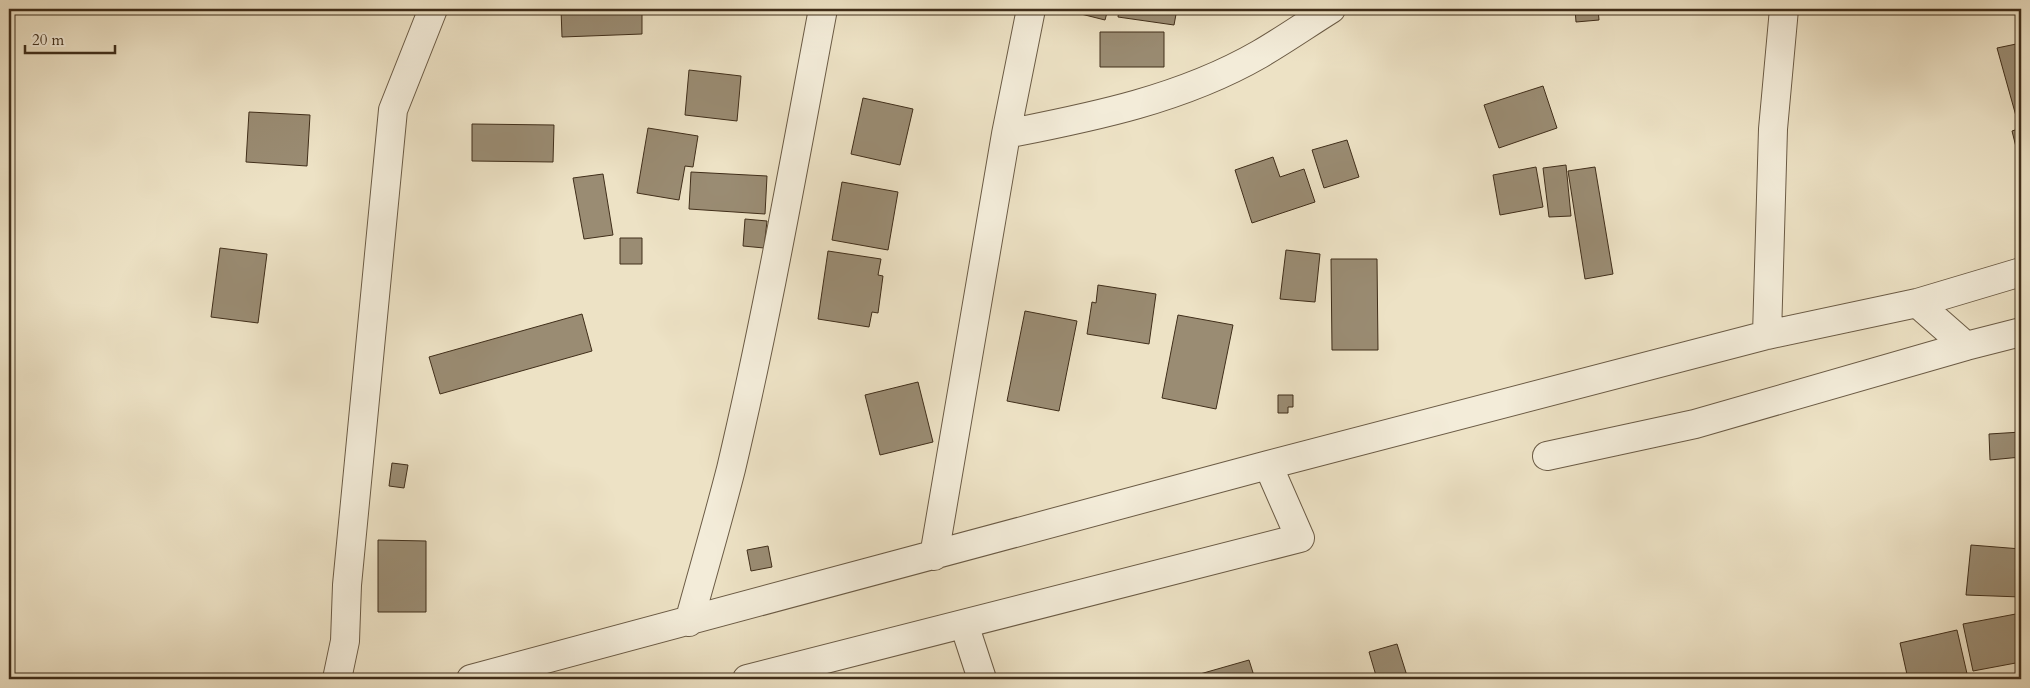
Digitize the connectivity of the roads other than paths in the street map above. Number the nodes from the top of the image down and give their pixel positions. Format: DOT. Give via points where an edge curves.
graph roads {
  1 [pos="433,9"];
  2 [pos="823,9"];
  3 [pos="1031,9"];
  4 [pos="1331,9"];
  5 [pos="1784,9"];
  6 [pos="1006,134"];
  7 [pos="2021,272"];
  8 [pos="1917,303"];
  9 [pos="2021,332"];
  10 [pos="1767,335"];
  11 [pos="1966,346"];
  12 [pos="1547,456"];
  13 [pos="1268,465"];
  14 [pos="934,556"];
  15 [pos="689,622"];
  16 [pos="964,624"];
  17 [pos="337,679"];
  18 [pos="471,679"];
  19 [pos="747,679"];
  20 [pos="982,679"];
  1 -- 17 [label="street" via="393,110 346,585 344,641"];
  2 -- 15 [label="street" via="751,378"];
  3 -- 6 [label="street"];
  4 -- 6 [label="street" via="1259,55 1179,90 1083,119"];
  5 -- 10 [label="street" via="1773,129"];
  6 -- 14 [label="street"];
  7 -- 8 [label="street"];
  8 -- 10 [label="street"];
  8 -- 11 [label="street"];
  9 -- 11 [label="street"];
  10 -- 13 [label="street"];
  11 -- 12 [label="street" via="1695,424"];
  13 -- 14 [label="street"];
  13 -- 16 [label="street" via="1300,538"];
  14 -- 15 [label="street"];
  15 -- 18 [label="street"];
  16 -- 19 [label="street"];
  16 -- 20 [label="street"];
}
